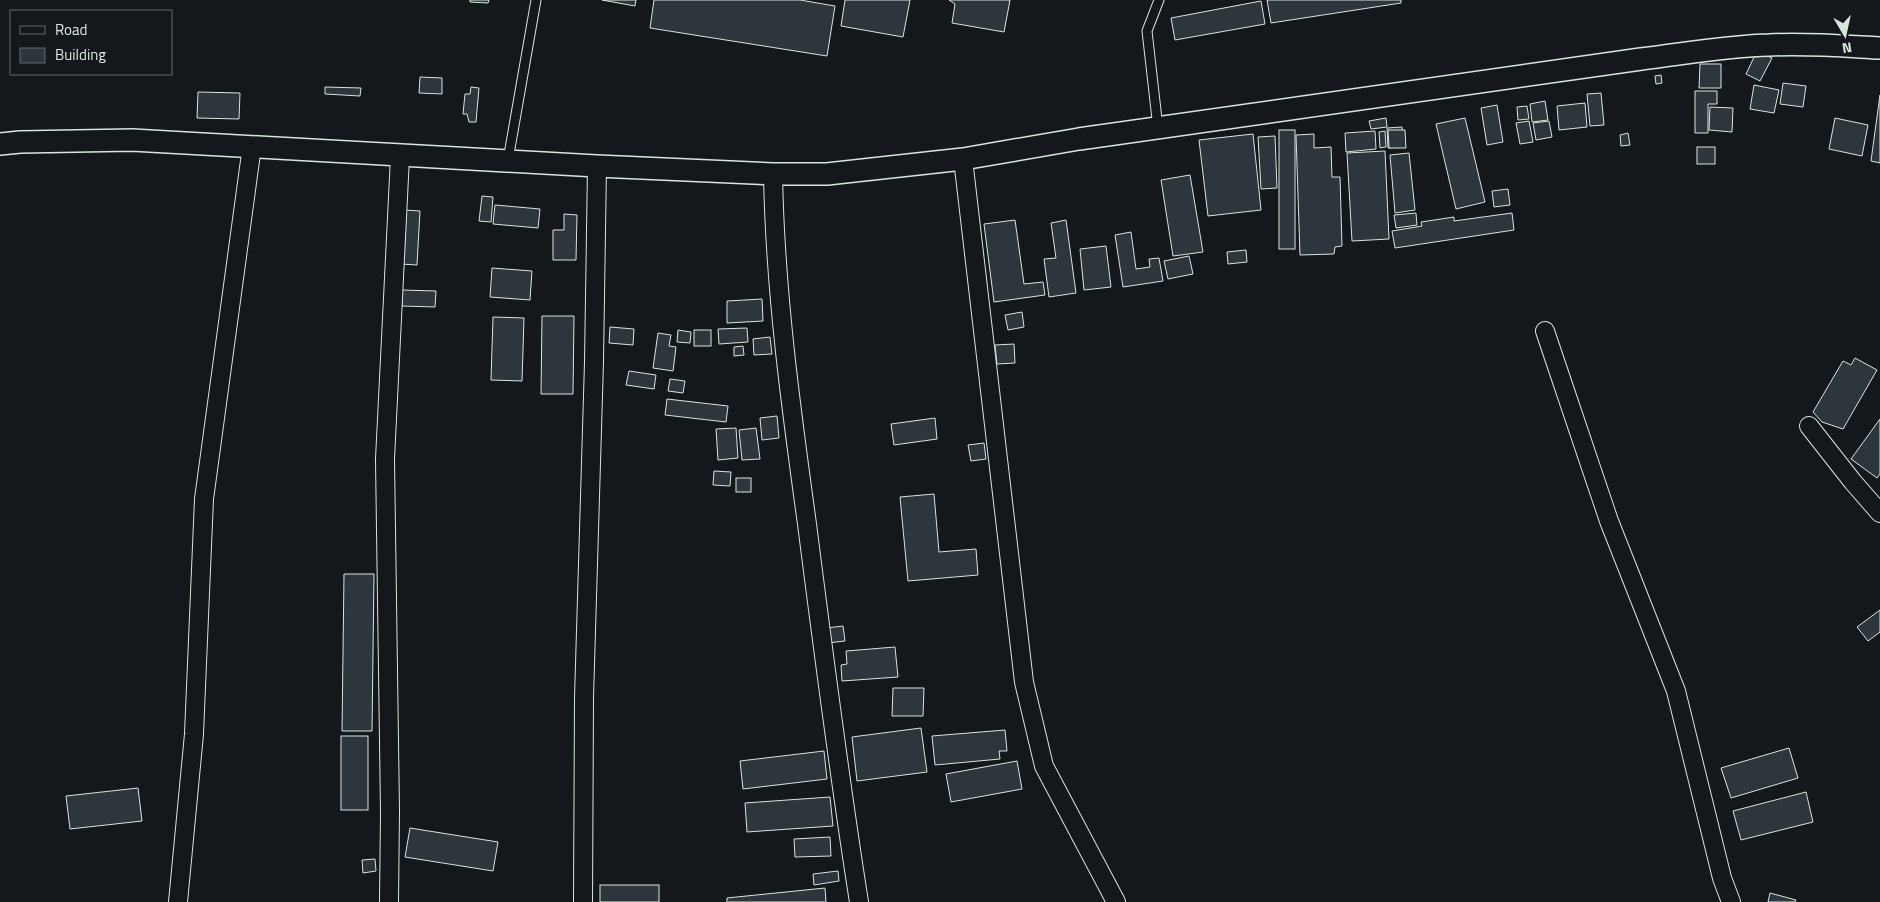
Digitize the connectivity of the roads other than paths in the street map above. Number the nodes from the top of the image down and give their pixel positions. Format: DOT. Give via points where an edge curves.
graph roads {
  1 [pos="536,0"];
  2 [pos="1159,0"];
  3 [pos="1880,48"];
  4 [pos="1158,128"];
  5 [pos="0,144"];
  6 [pos="252,146"];
  7 [pos="400,157"];
  8 [pos="508,160"];
  9 [pos="963,160"];
  10 [pos="597,166"];
  11 [pos="773,174"];
  12 [pos="1545,330"];
  13 [pos="1809,426"];
  14 [pos="1880,513"];
  15 [pos="178,902"];
  16 [pos="389,902"];
  17 [pos="583,902"];
  18 [pos="859,902"];
  19 [pos="1116,902"];
  20 [pos="1731,902"];
  1 -- 8 [label="lane"];
  2 -- 4 [label="lane" via="1147,32"];
  3 -- 4 [label="street" via="1768,44 1720,49"];
  4 -- 9 [label="street"];
  5 -- 6 [label="street" via="132,140"];
  6 -- 7 [label="street"];
  6 -- 15 [label="street" via="204,499 194,734"];
  7 -- 8 [label="street"];
  7 -- 16 [label="street" via="385,459"];
  8 -- 10 [label="street"];
  9 -- 11 [label="street" via="827,174"];
  9 -- 19 [label="street" via="1024,682 1044,766"];
  10 -- 11 [label="street"];
  10 -- 17 [label="street" via="584,698"];
  11 -- 18 [label="street" via="774,237 795,438 840,784"];
  12 -- 20 [label="street" via="1609,521 1676,691 1722,878"];
  13 -- 14 [label="street"];
}
